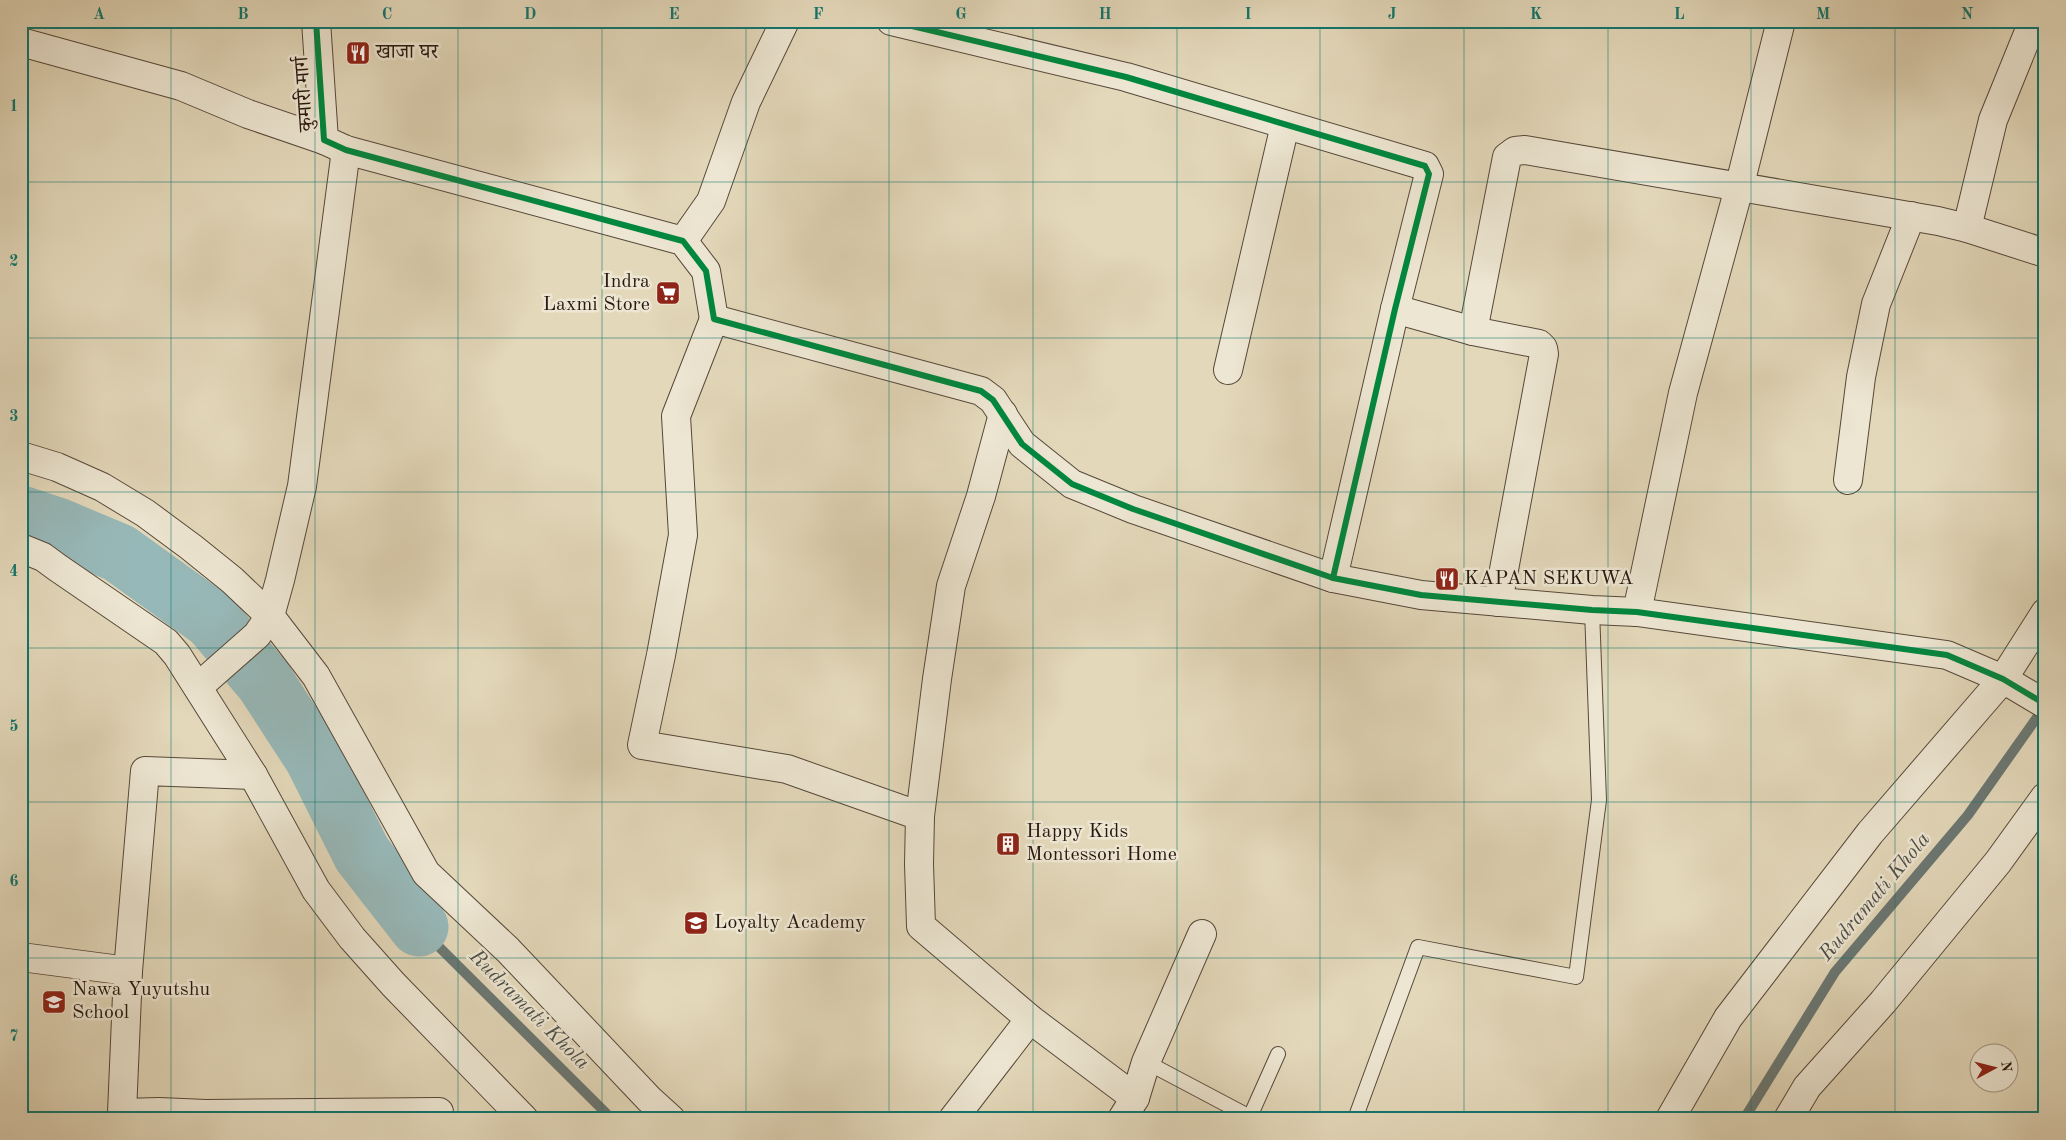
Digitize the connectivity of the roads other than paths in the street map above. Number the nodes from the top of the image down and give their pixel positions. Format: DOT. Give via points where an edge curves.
graph roads {
  1 [pos="316,21"];
  2 [pos="785,21"];
  3 [pos="891,21"];
  4 [pos="1781,21"];
  5 [pos="2035,26"];
  6 [pos="21,42"];
  7 [pos="1285,126"];
  8 [pos="335,145"];
  9 [pos="1739,188"];
  10 [pos="1911,216"];
  11 [pos="1967,228"];
  12 [pos="683,241"];
  13 [pos="2045,253"];
  14 [pos="1395,310"];
  15 [pos="714,320"];
  16 [pos="1473,331"];
  17 [pos="1228,370"];
  18 [pos="1003,414"];
  19 [pos="21,456"];
  20 [pos="1848,480"];
  21 [pos="21,548"];
  22 [pos="1333,578"];
  23 [pos="1498,602"];
  24 [pos="1592,610"];
  25 [pos="1637,612"];
  26 [pos="2045,613"];
  27 [pos="263,625"];
  28 [pos="2003,679"];
  29 [pos="198,687"];
  30 [pos="2045,704"];
  31 [pos="253,775"];
  32 [pos="2045,797"];
  33 [pos="920,816"];
  34 [pos="1202,934"];
  35 [pos="21,957"];
  36 [pos="128,971"];
  37 [pos="1030,1020"];
  38 [pos="1278,1054"];
  39 [pos="1146,1062"];
  40 [pos="1128,1108"];
  41 [pos="159,1115"];
  42 [pos="1250,1118"];
  43 [pos="438,1119"];
  44 [pos="524,1119"];
  45 [pos="671,1119"];
  46 [pos="953,1119"];
  47 [pos="1355,1119"];
  48 [pos="1670,1119"];
  49 [pos="1788,1119"];
  1 -- 8 [label="street, कुमारी मार्ग"];
  2 -- 12 [label="street" via="746,102 711,201"];
  3 -- 7 [label="street" via="1126,77"];
  4 -- 9 [label="street"];
  5 -- 11 [label="street" via="1993,120"];
  6 -- 8 [label="street" via="181,86"];
  7 -- 14 [label="street" via="1425,166 1428,170 1430,174"];
  7 -- 17 [label="street"];
  8 -- 12 [label="street"];
  8 -- 27 [label="street, कुमारी मार्ग" via="302,486"];
  9 -- 10 [label="street"];
  9 -- 16 [label="street" via="1525,150 1515,151 1507,157"];
  9 -- 25 [label="street" via="1683,393"];
  10 -- 11 [label="street"];
  10 -- 20 [label="street" via="1876,304"];
  11 -- 13 [label="street"];
  12 -- 15 [label="street" via="706,271"];
  14 -- 16 [label="street"];
  14 -- 22 [label="street"];
  15 -- 18 [label="street" via="981,391"];
  15 -- 33 [label="street" via="676,416 683,535 642,745 788,769"];
  16 -- 23 [label="street" via="1539,344 1544,354"];
  18 -- 22 [label="street" via="1022,444 1072,484 1133,509"];
  18 -- 33 [label="street" via="981,496 951,586"];
  19 -- 27 [label="street" via="57,467 102,487 146,513 212,564"];
  21 -- 29 [label="street" via="43,557 166,642"];
  22 -- 23 [label="street" via="1421,595"];
  23 -- 24 [label="street"];
  24 -- 25 [label="street"];
  24 -- 47 [label="lane" via="1599,800 1576,977 1418,947"];
  25 -- 28 [label="street" via="1947,655"];
  26 -- 28 [label="street"];
  27 -- 29 [label="street"];
  27 -- 45 [label="street" via="316,676 426,873 508,950"];
  28 -- 30 [label="street"];
  28 -- 48 [label="street" via="1870,833 1728,1018"];
  29 -- 31 [label="street"];
  31 -- 36 [label="street" via="145,771"];
  31 -- 44 [label="street" via="316,890 352,938"];
  32 -- 49 [label="street" via="1998,862 1883,1002 1807,1087"];
  33 -- 37 [label="street" via="922,926"];
  34 -- 39 [label="street"];
  35 -- 36 [label="street"];
  36 -- 41 [label="street" via="122,1113"];
  37 -- 40 [label="street"];
  37 -- 46 [label="street"];
  38 -- 42 [label="lane"];
  39 -- 40 [label="street"];
  39 -- 42 [label="lane"];
  41 -- 43 [label="street" via="439,1112"];
}
